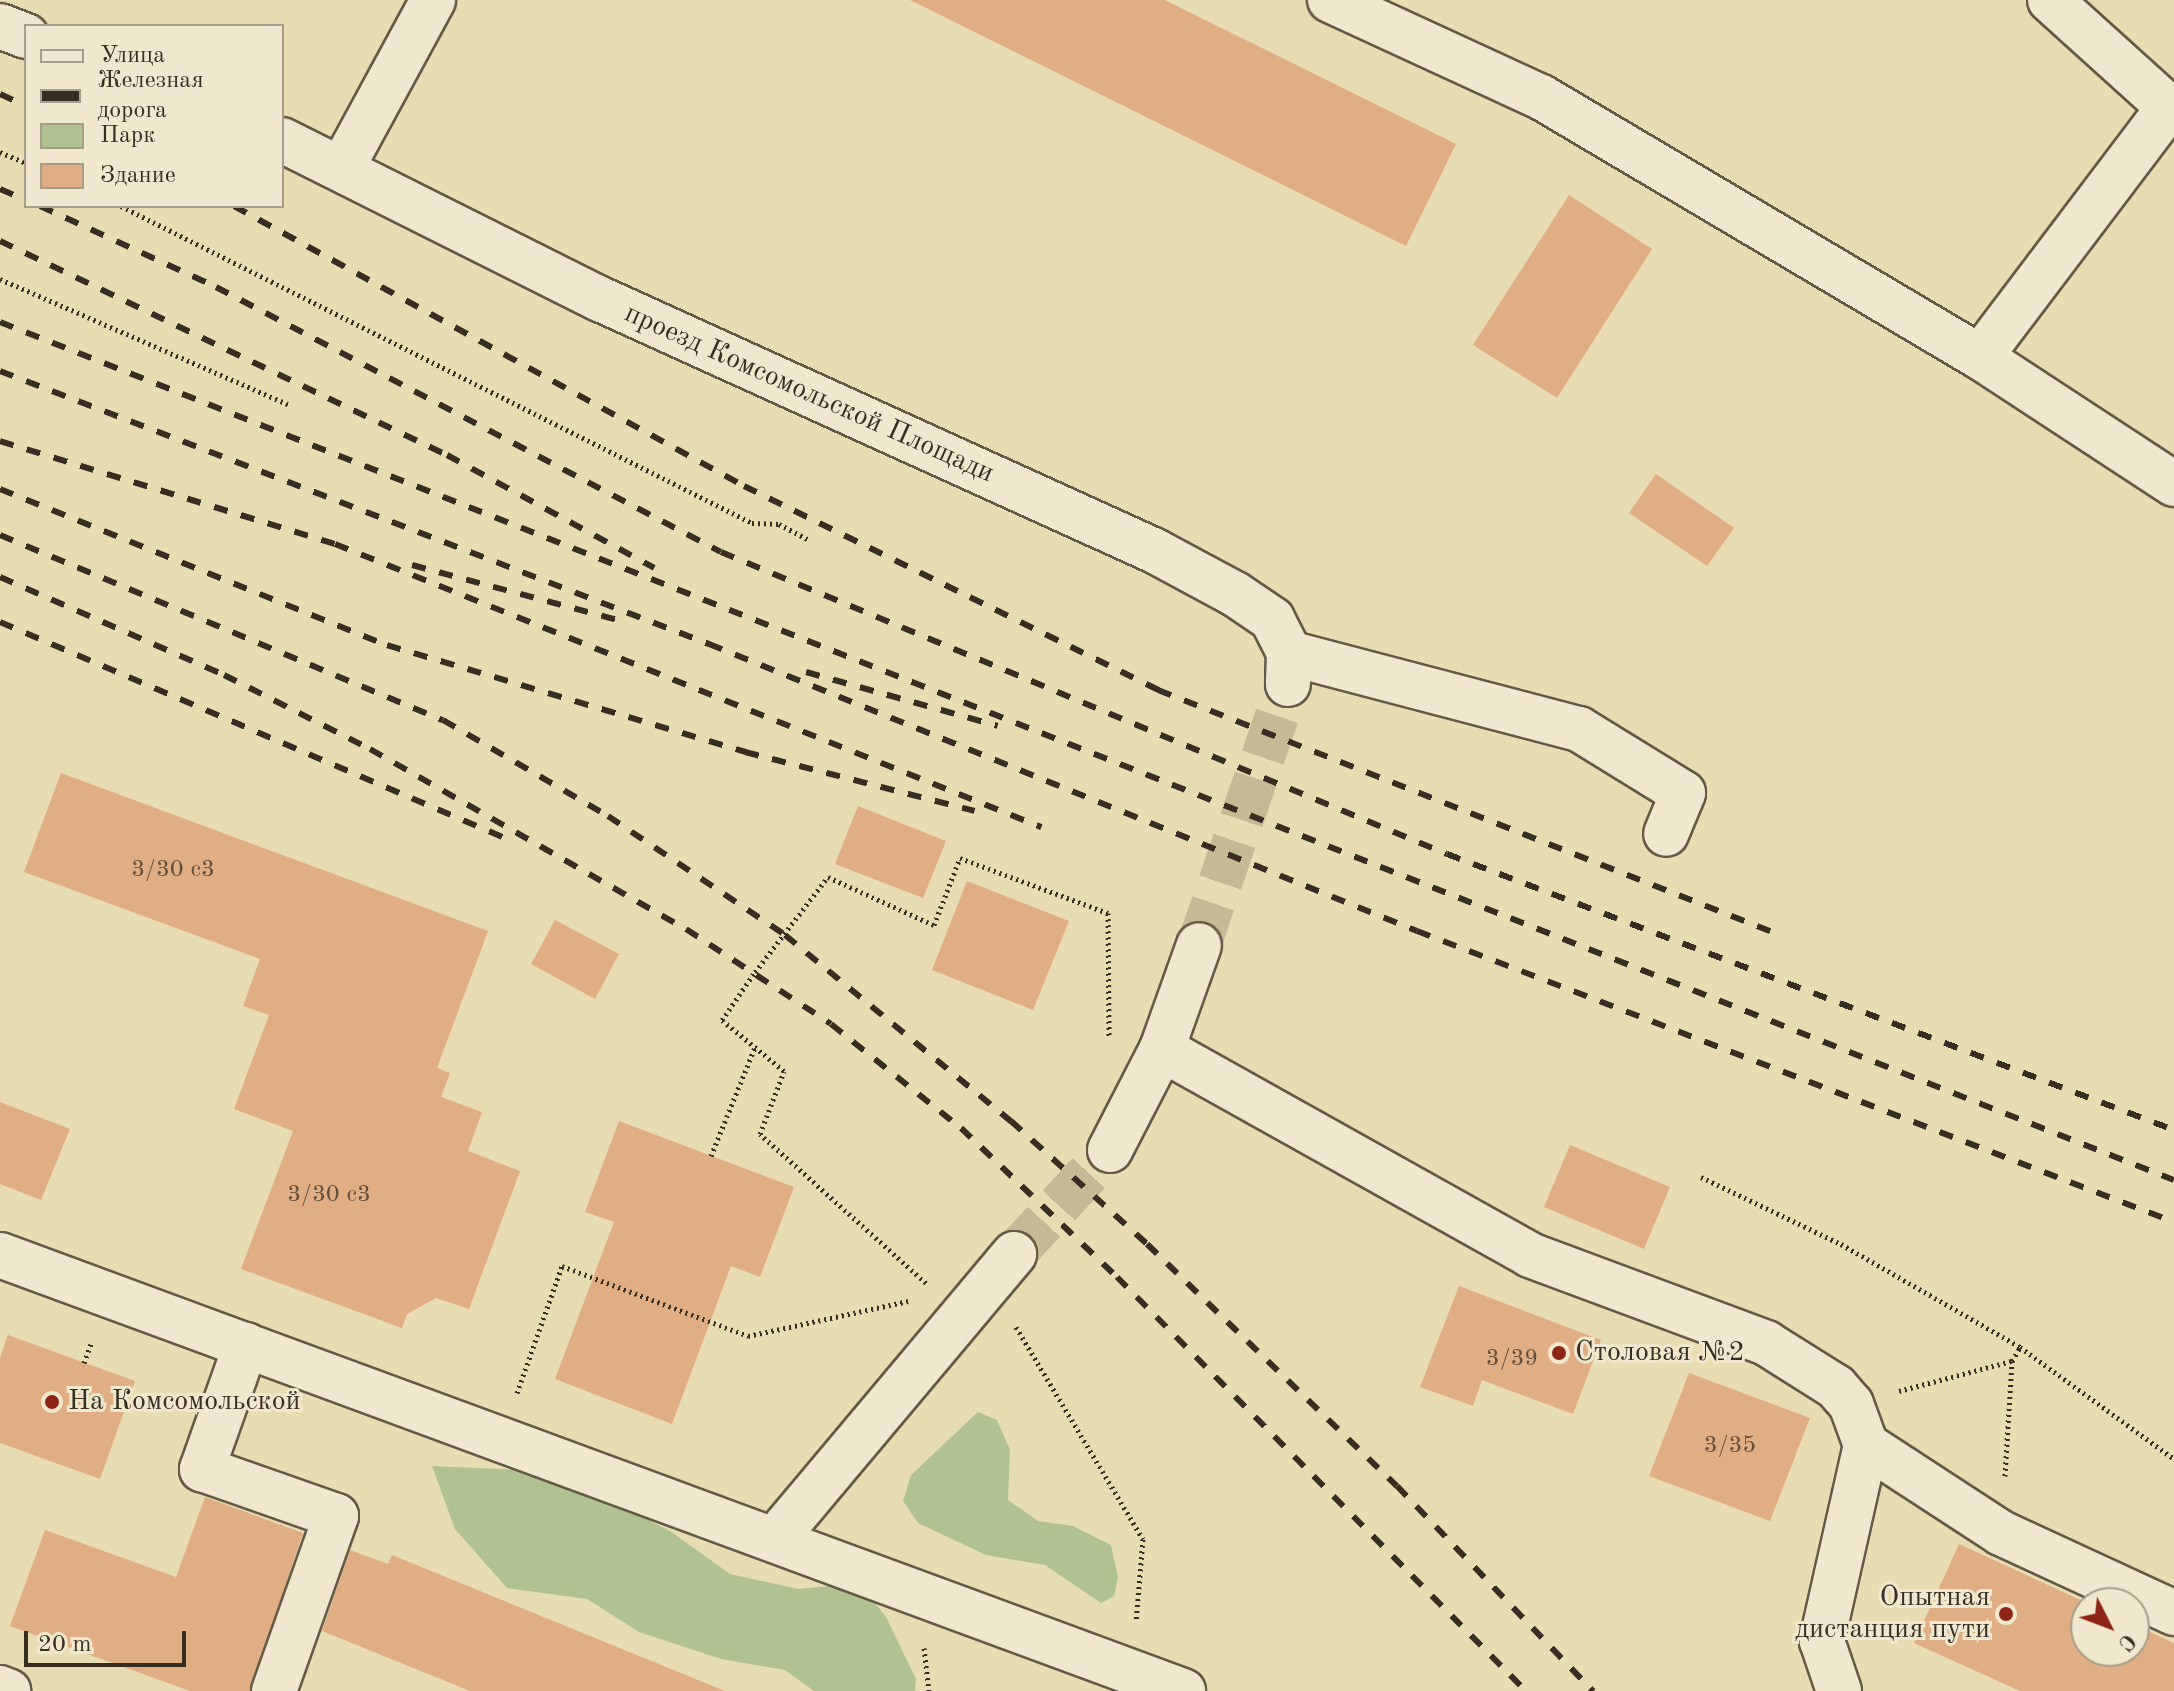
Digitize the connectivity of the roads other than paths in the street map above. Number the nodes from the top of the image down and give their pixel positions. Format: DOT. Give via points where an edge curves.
graph roads {
  1 [pos="433,0"];
  2 [pos="1330,0"];
  3 [pos="2050,0"];
  4 [pos="0,26"];
  5 [pos="24,35"];
  6 [pos="2171,111"];
  7 [pos="284,141"];
  8 [pos="343,166"];
  9 [pos="1980,357"];
  10 [pos="2174,484"];
  11 [pos="1666,834"];
  12 [pos="1199,945"];
  13 [pos="1162,1049"];
  14 [pos="1110,1150"];
  15 [pos="1014,1254"];
  16 [pos="0,1255"];
  17 [pos="246,1345"];
  18 [pos="1866,1445"];
  19 [pos="775,1539"];
  20 [pos="2174,1613"];
  21 [pos="288,1687"];
  22 [pos="0,1688"];
  23 [pos="8,1691"];
  24 [pos="1183,1691"];
  25 [pos="1839,1691"];
  1 -- 8 [label="street"];
  2 -- 9 [label="street" via="1541,97"];
  3 -- 6 [label="street"];
  4 -- 5 [label="street"];
  6 -- 9 [label="street"];
  7 -- 8 [label="street, проезд Комсомольской Площади"];
  8 -- 11 [label="street, проезд Комсомольской Площади" via="600,299 1155,551 1272,619 1289,669 1579,729 1683,793"];
  9 -- 10 [label="street"];
  12 -- 13 [label="street"];
  13 -- 14 [label="street"];
  13 -- 18 [label="street" via="1530,1255 1766,1343 1805,1364 1851,1404"];
  15 -- 19 [label="street"];
  16 -- 17 [label="street"];
  17 -- 19 [label="street"];
  17 -- 21 [label="street" via="202,1469 336,1516"];
  18 -- 20 [label="street" via="2001,1533"];
  18 -- 25 [label="street" via="1822,1641"];
  19 -- 24 [label="street"];
  22 -- 23 [label="street"];
}
